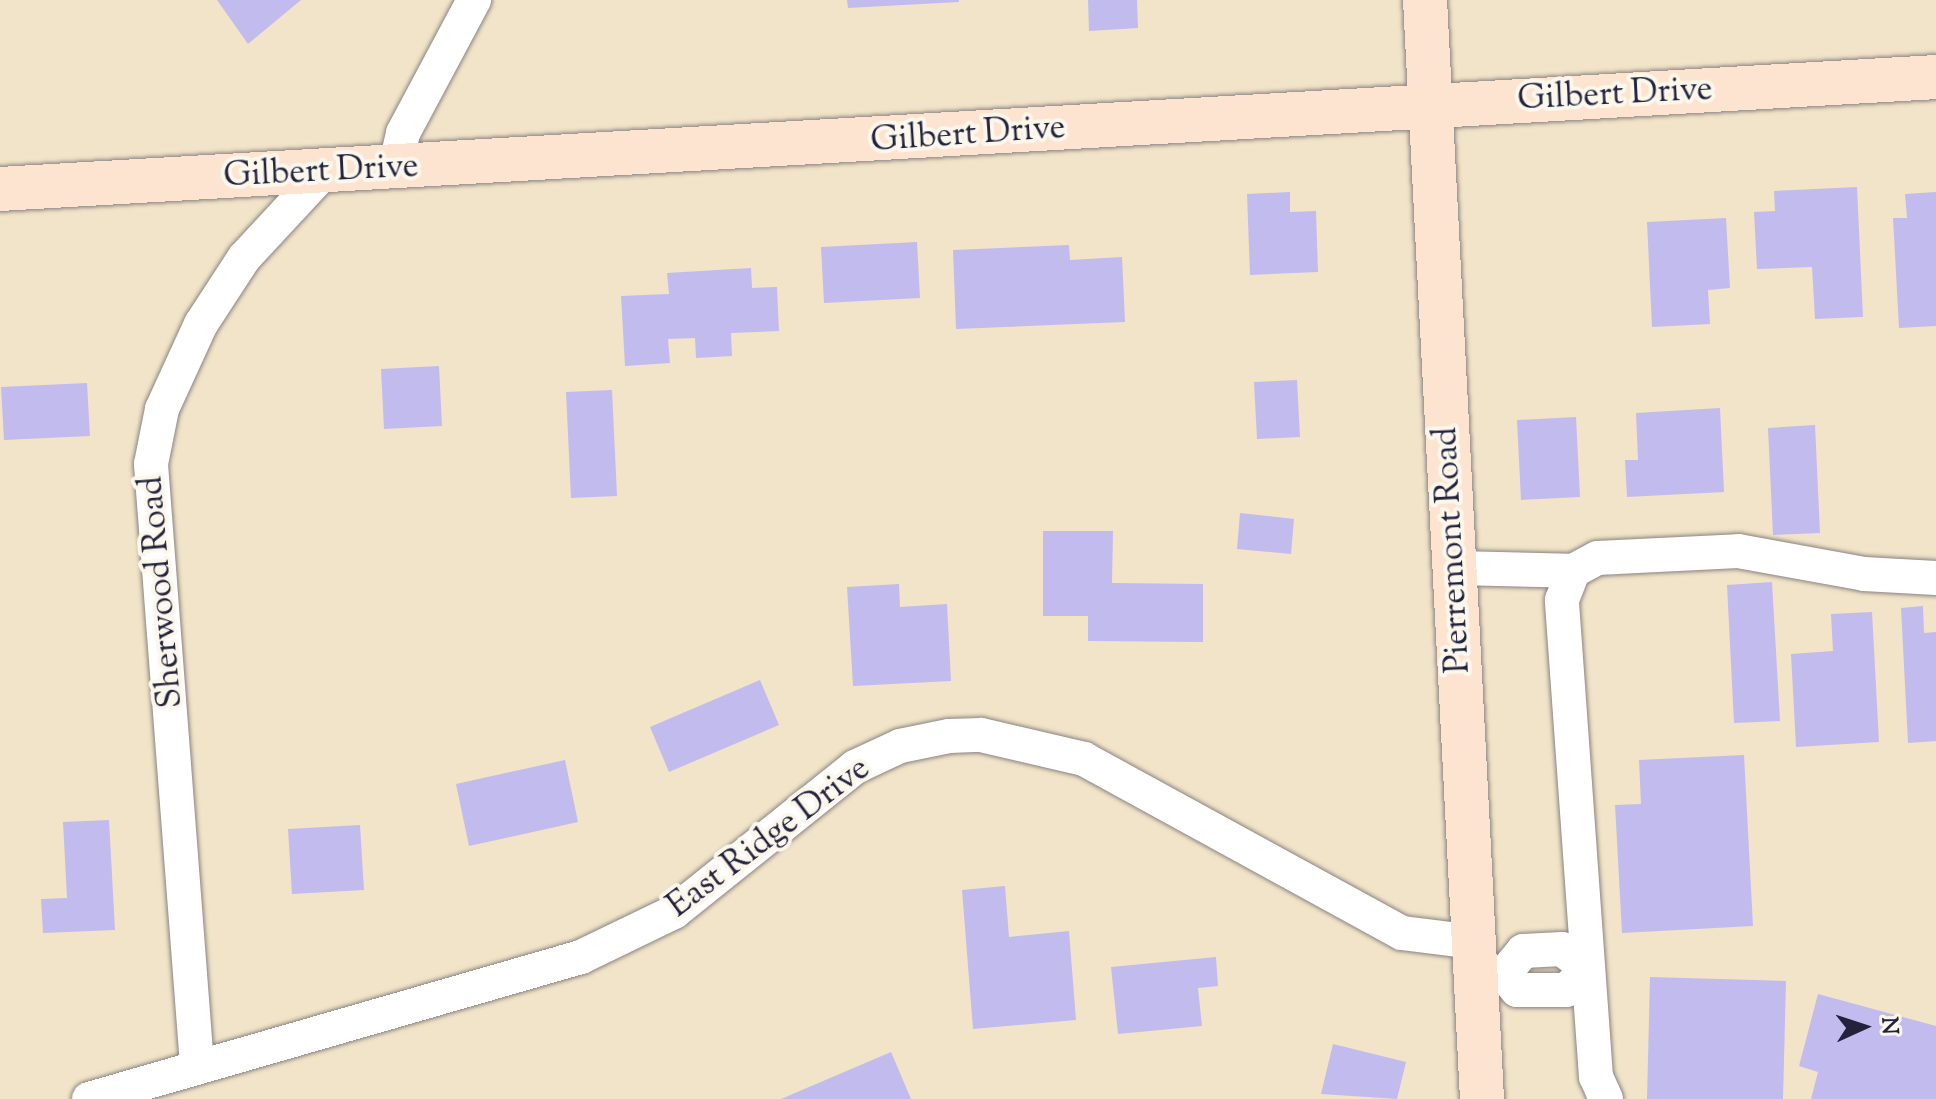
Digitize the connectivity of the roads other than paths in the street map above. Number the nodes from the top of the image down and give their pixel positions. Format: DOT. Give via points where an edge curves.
graph roads {
  1 [pos="474,0"];
  2 [pos="1425,0"];
  3 [pos="1936,77"];
  4 [pos="1431,105"];
  5 [pos="395,168"];
  6 [pos="324,172"];
  7 [pos="0,189"];
  8 [pos="1454,568"];
  9 [pos="1573,571"];
  10 [pos="1936,578"];
  11 [pos="1485,964"];
  12 [pos="1588,969"];
  13 [pos="197,1065"];
  14 [pos="89,1099"];
  15 [pos="1482,1099"];
  16 [pos="1606,1099"];
  1 -- 5 [label="street" via="409,121"];
  2 -- 4 [label="street, Pierremont Road"];
  3 -- 4 [label="street, Gilbert Drive"];
  4 -- 5 [label="street, Gilbert Drive"];
  4 -- 8 [label="street, Pierremont Road"];
  5 -- 6 [label="street, Gilbert Drive"];
  6 -- 7 [label="street, Gilbert Drive"];
  6 -- 13 [label="street, Sherwood Road" via="244,258 201,324 172,382 151,464"];
  8 -- 9 [label="street"];
  8 -- 11 [label="street, Pierremont Road"];
  9 -- 10 [label="street" via="1597,558 1738,551 1864,574"];
  9 -- 12 [label="street" via="1562,600"];
  11 -- 12 [label="street, East Ridge Drive" via="1517,990 1566,990"];
  11 -- 13 [label="street, East Ridge Drive" via="1402,933 1084,759 981,735 949,736 900,746 855,767 722,878 644,930 581,957"];
  11 -- 15 [label="street, Pierremont Road"];
  12 -- 16 [label="street" via="1596,1077"];
  13 -- 14 [label="street, East Ridge Drive"];
}
